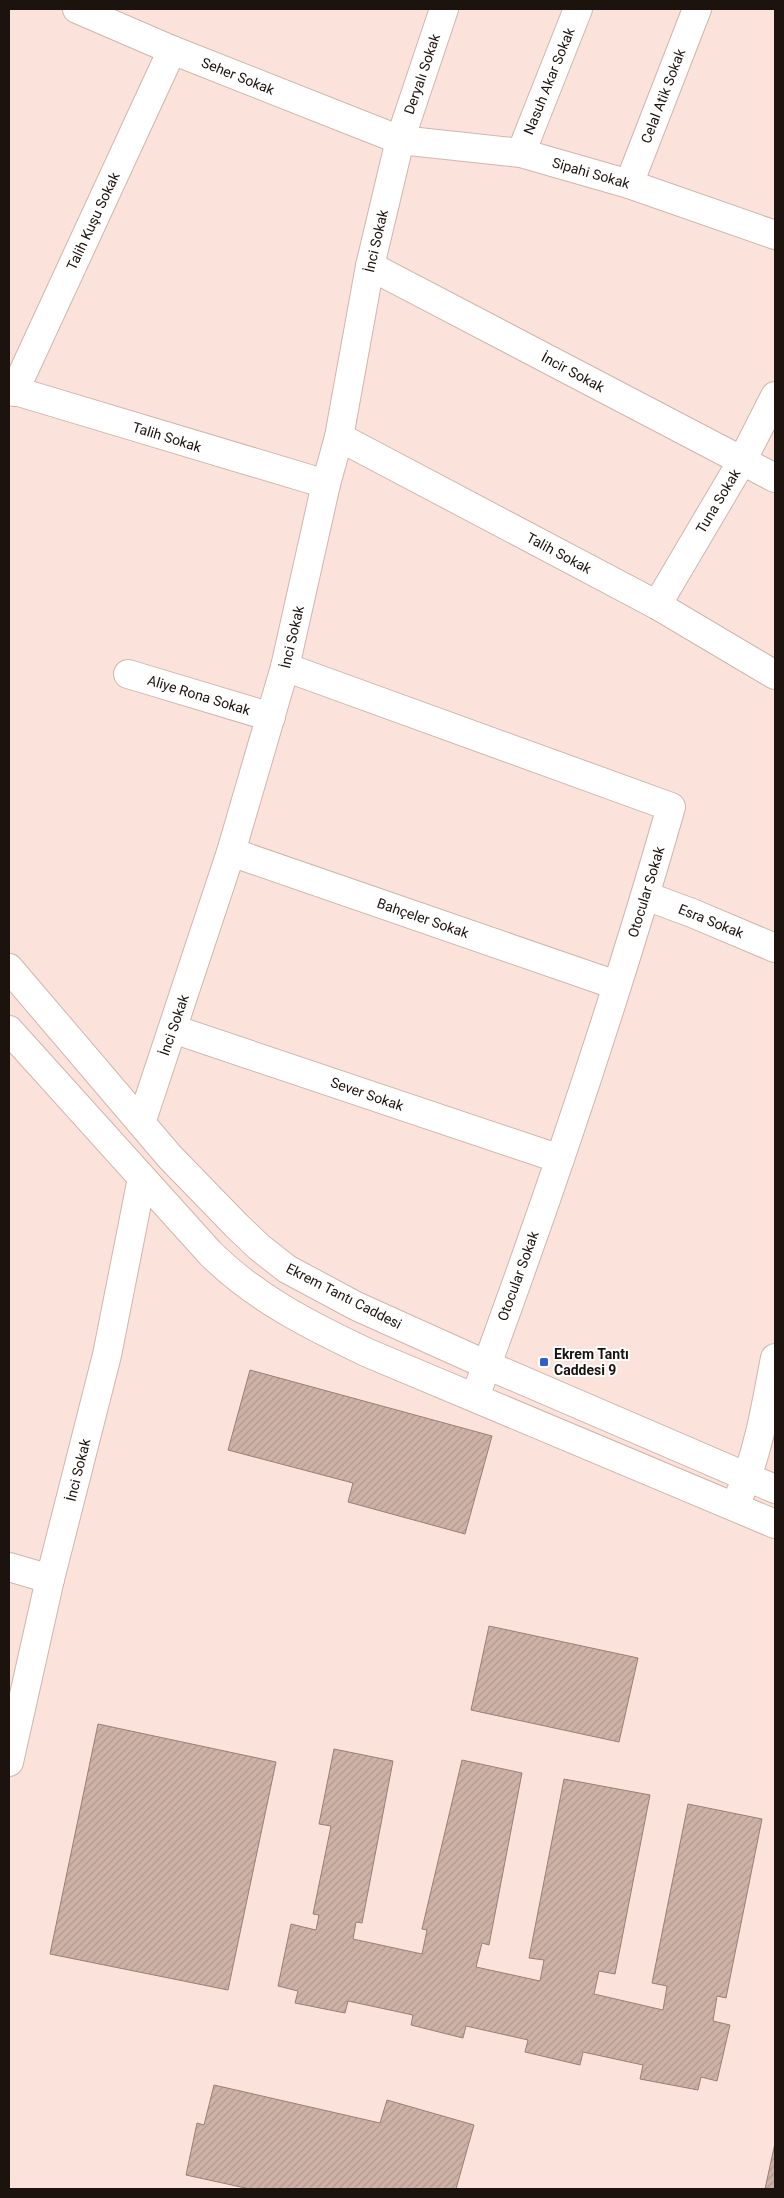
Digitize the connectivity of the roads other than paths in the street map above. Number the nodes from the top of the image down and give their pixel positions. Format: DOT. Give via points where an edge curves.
graph roads {
  1 [pos="77,9"];
  2 [pos="444,9"];
  3 [pos="578,9"];
  4 [pos="697,9"];
  5 [pos="172,50"];
  6 [pos="400,140"];
  7 [pos="521,153"];
  8 [pos="629,184"];
  9 [pos="775,235"];
  10 [pos="370,266"];
  11 [pos="12,390"];
  12 [pos="775,397"];
  13 [pos="339,437"];
  14 [pos="742,461"];
  15 [pos="775,478"];
  16 [pos="326,484"];
  17 [pos="657,605"];
  18 [pos="285,667"];
  19 [pos="128,674"];
  20 [pos="775,675"];
  21 [pos="271,716"];
  22 [pos="231,852"];
  23 [pos="646,896"];
  24 [pos="775,948"];
  25 [pos="9,968"];
  26 [pos="616,985"];
  27 [pos="173,1029"];
  28 [pos="9,1030"];
  29 [pos="141,1123"];
  30 [pos="113,1145"];
  31 [pos="170,1157"];
  32 [pos="560,1159"];
  33 [pos="142,1178"];
  34 [pos="775,1358"];
  35 [pos="487,1365"];
  36 [pos="475,1397"];
  37 [pos="748,1477"];
  38 [pos="775,1489"];
  39 [pos="735,1507"];
  40 [pos="775,1524"];
  41 [pos="9,1567"];
  42 [pos="50,1579"];
  43 [pos="9,1762"];
  1 -- 5 [label="street, Seher Sokak"];
  2 -- 6 [label="street, Deryalı Sokak"];
  3 -- 7 [label="street, Nasuh Akar Sokak"];
  4 -- 8 [label="street, Celal Atik Sokak"];
  5 -- 6 [label="street, Seher Sokak"];
  5 -- 11 [label="street, Talih Kuşu Sokak"];
  6 -- 7 [label="street, Sipahi Sokak"];
  6 -- 10 [label="street, İnci Sokak"];
  7 -- 8 [label="street, Sipahi Sokak"];
  8 -- 9 [label="street, Sipahi Sokak"];
  10 -- 13 [label="street, İnci Sokak"];
  10 -- 14 [label="street, İncir Sokak"];
  11 -- 16 [label="street, Talih Sokak"];
  12 -- 14 [label="street, Tuna Sokak"];
  13 -- 16 [label="street, İnci Sokak"];
  13 -- 17 [label="street, Talih Sokak"];
  14 -- 15 [label="street, İncir Sokak"];
  14 -- 17 [label="street, Tuna Sokak"];
  16 -- 18 [label="street, İnci Sokak"];
  17 -- 20 [label="street, Talih Sokak"];
  18 -- 21 [label="street, İnci Sokak"];
  18 -- 23 [label="street, Otocular Sokak" via="672,807"];
  19 -- 21 [label="street, Aliye Rona Sokak"];
  21 -- 22 [label="street, İnci Sokak"];
  22 -- 26 [label="street, Bahçeler Sokak"];
  22 -- 27 [label="street, İnci Sokak"];
  23 -- 24 [label="street, Esra Sokak"];
  23 -- 26 [label="street, Otocular Sokak"];
  25 -- 29 [label="street, Ekrem Tantı Caddesi"];
  26 -- 32 [label="street, Otocular Sokak"];
  27 -- 29 [label="street, İnci Sokak"];
  27 -- 32 [label="street, Sever Sokak"];
  28 -- 30 [label="street"];
  29 -- 30 [label="street"];
  29 -- 31 [label="street, Ekrem Tantı Caddesi"];
  30 -- 33 [label="street"];
  31 -- 33 [label="street"];
  31 -- 35 [label="street, Ekrem Tantı Caddesi" via="242,1231 287,1269 356,1306"];
  32 -- 35 [label="street, Otocular Sokak"];
  33 -- 36 [label="street" via="230,1273 268,1300 311,1326 368,1353"];
  33 -- 42 [label="street, İnci Sokak" via="107,1355"];
  34 -- 37 [label="street"];
  35 -- 36 [label="street, Otocular Sokak"];
  35 -- 37 [label="street, Ekrem Tantı Caddesi"];
  36 -- 39 [label="street"];
  37 -- 38 [label="street, Ekrem Tantı Caddesi"];
  37 -- 39 [label="street"];
  39 -- 40 [label="street"];
  41 -- 42 [label="street"];
  42 -- 43 [label="street, İnci Sokak"];
}
